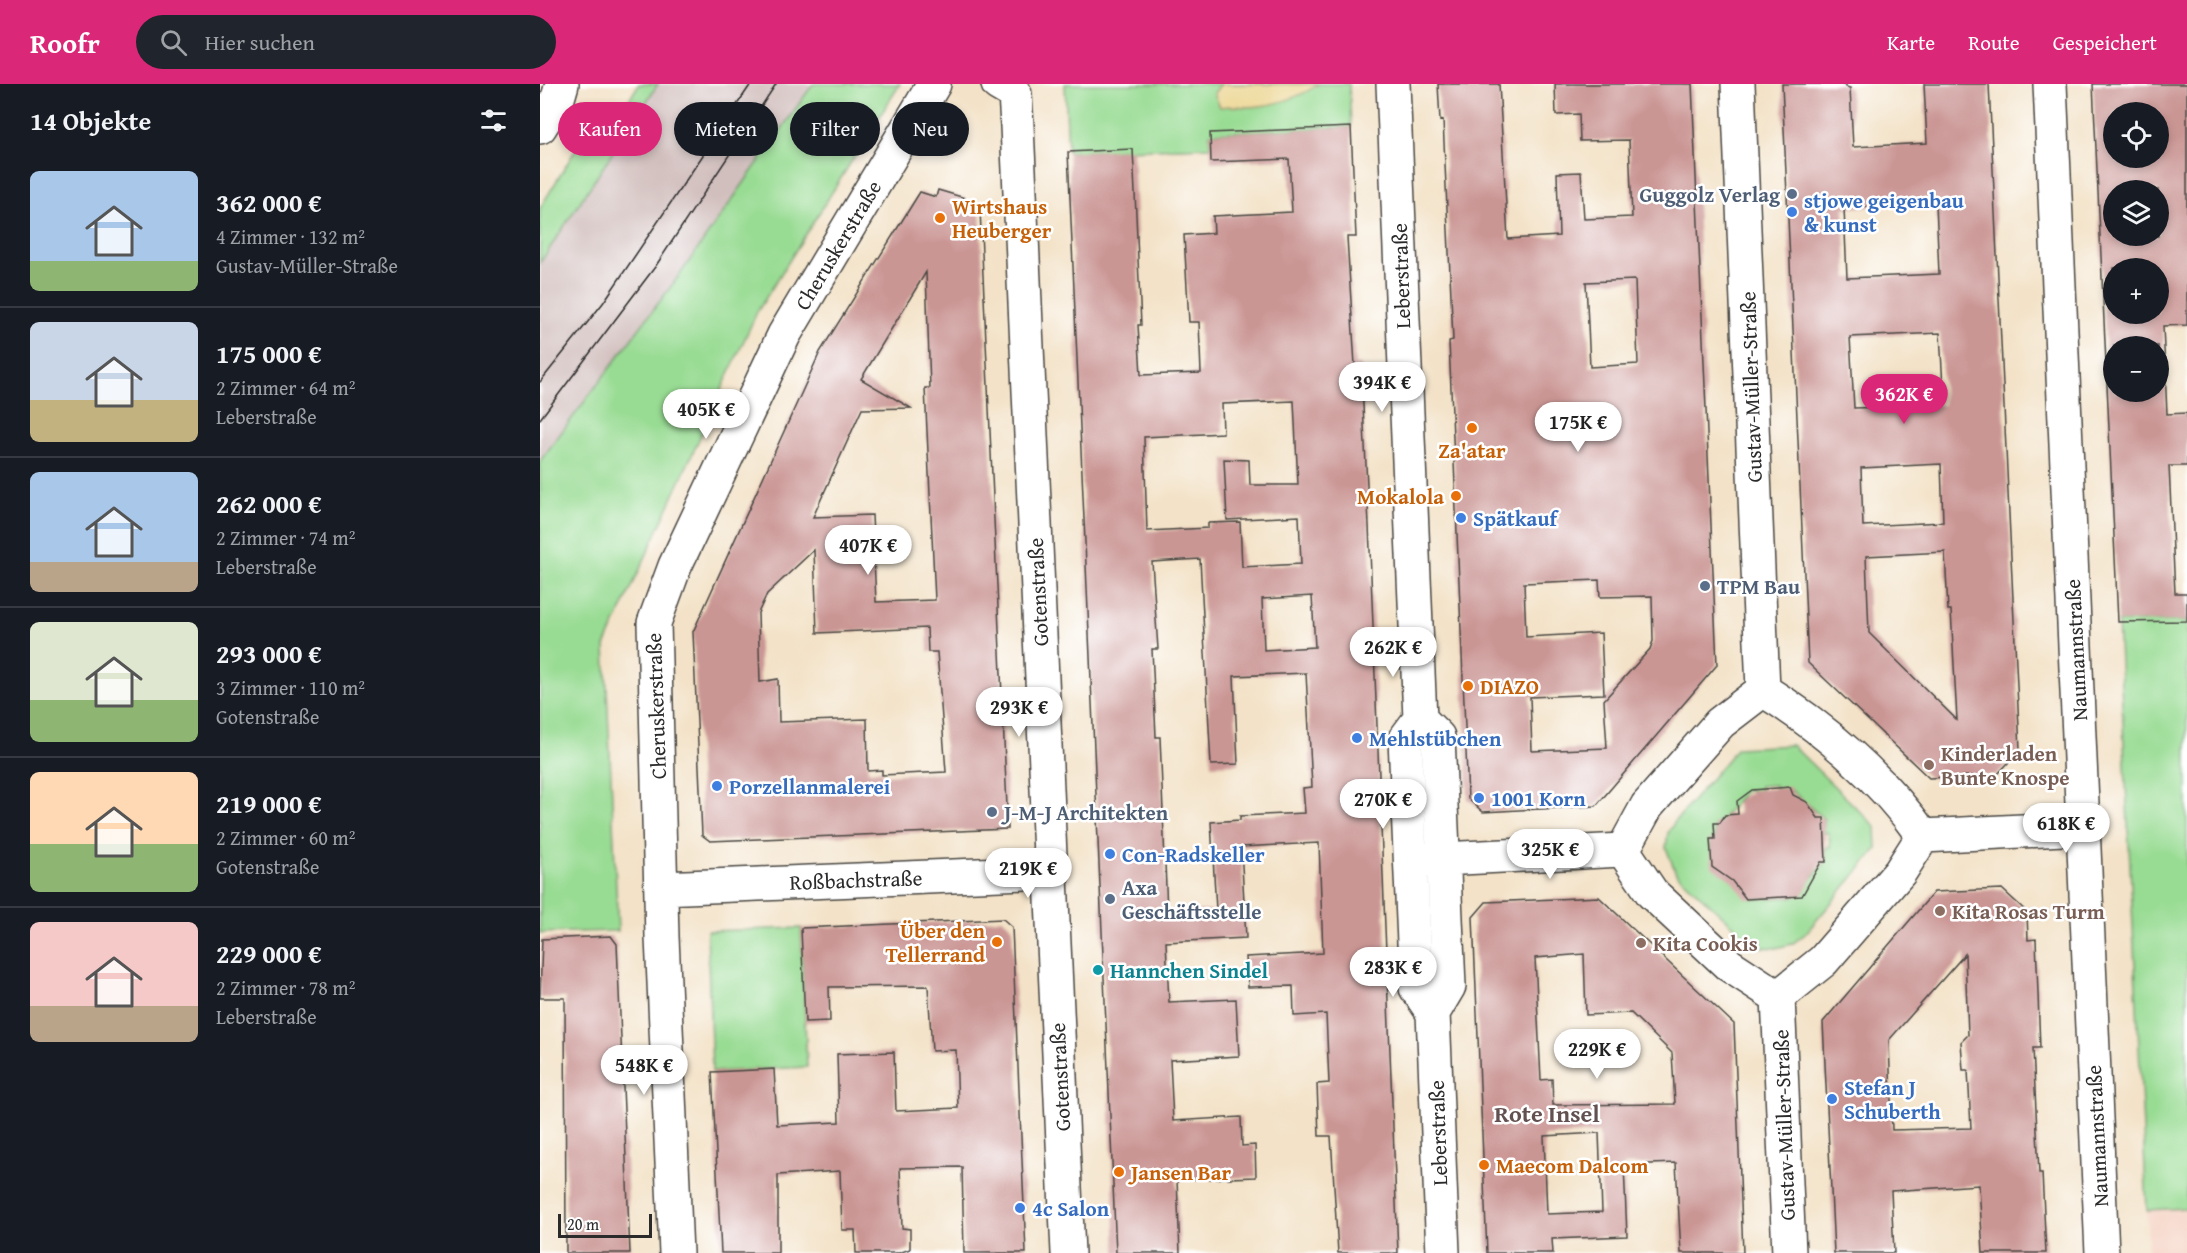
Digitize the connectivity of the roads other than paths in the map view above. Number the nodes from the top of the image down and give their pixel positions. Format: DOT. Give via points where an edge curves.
graph roads {
  1 [pos="562,84"];
  2 [pos="934,84"];
  3 [pos="998,84"];
  4 [pos="1393,84"];
  5 [pos="1738,84"];
  6 [pos="2050,84"];
  7 [pos="540,127"];
  8 [pos="1763,690"];
  9 [pos="1420,719"];
  10 [pos="2083,828"];
  11 [pos="1923,836"];
  12 [pos="1623,850"];
  13 [pos="1443,859"];
  14 [pos="1410,860"];
  15 [pos="1051,872"];
  16 [pos="661,888"];
  17 [pos="1778,997"];
  18 [pos="1433,1013"];
  19 [pos="676,1253"];
  20 [pos="1068,1253"];
  21 [pos="1443,1253"];
  22 [pos="1789,1253"];
  23 [pos="2102,1253"];
  1 -- 7 [label="street"];
  2 -- 16 [label="street, Cheruskerstraße" via="784,335 675,566 654,623"];
  3 -- 15 [label="street, Gotenstraße" via="1015,94"];
  4 -- 9 [label="street, Leberstraße"];
  5 -- 8 [label="street, Gustav-Müller-Straße"];
  6 -- 10 [label="street, Naumannstraße"];
  8 -- 11 [label="street" via="1809,718 1904,808"];
  8 -- 12 [label="street" via="1720,723 1647,806"];
  9 -- 13 [label="street" via="1437,737"];
  9 -- 14 [label="street" via="1405,739"];
  10 -- 11 [label="street"];
  10 -- 23 [label="street, Naumannstraße"];
  11 -- 17 [label="street" via="1900,872 1823,961"];
  12 -- 13 [label="street"];
  12 -- 17 [label="street" via="1660,900 1729,965"];
  13 -- 14 [label="street"];
  13 -- 18 [label="street" via="1449,986"];
  14 -- 18 [label="street" via="1416,987"];
  15 -- 16 [label="street, Roßbachstraße"];
  15 -- 20 [label="street, Gotenstraße"];
  16 -- 19 [label="street, Cheruskerstraße"];
  17 -- 22 [label="street, Gustav-Müller-Straße"];
  18 -- 21 [label="street, Leberstraße"];
}
